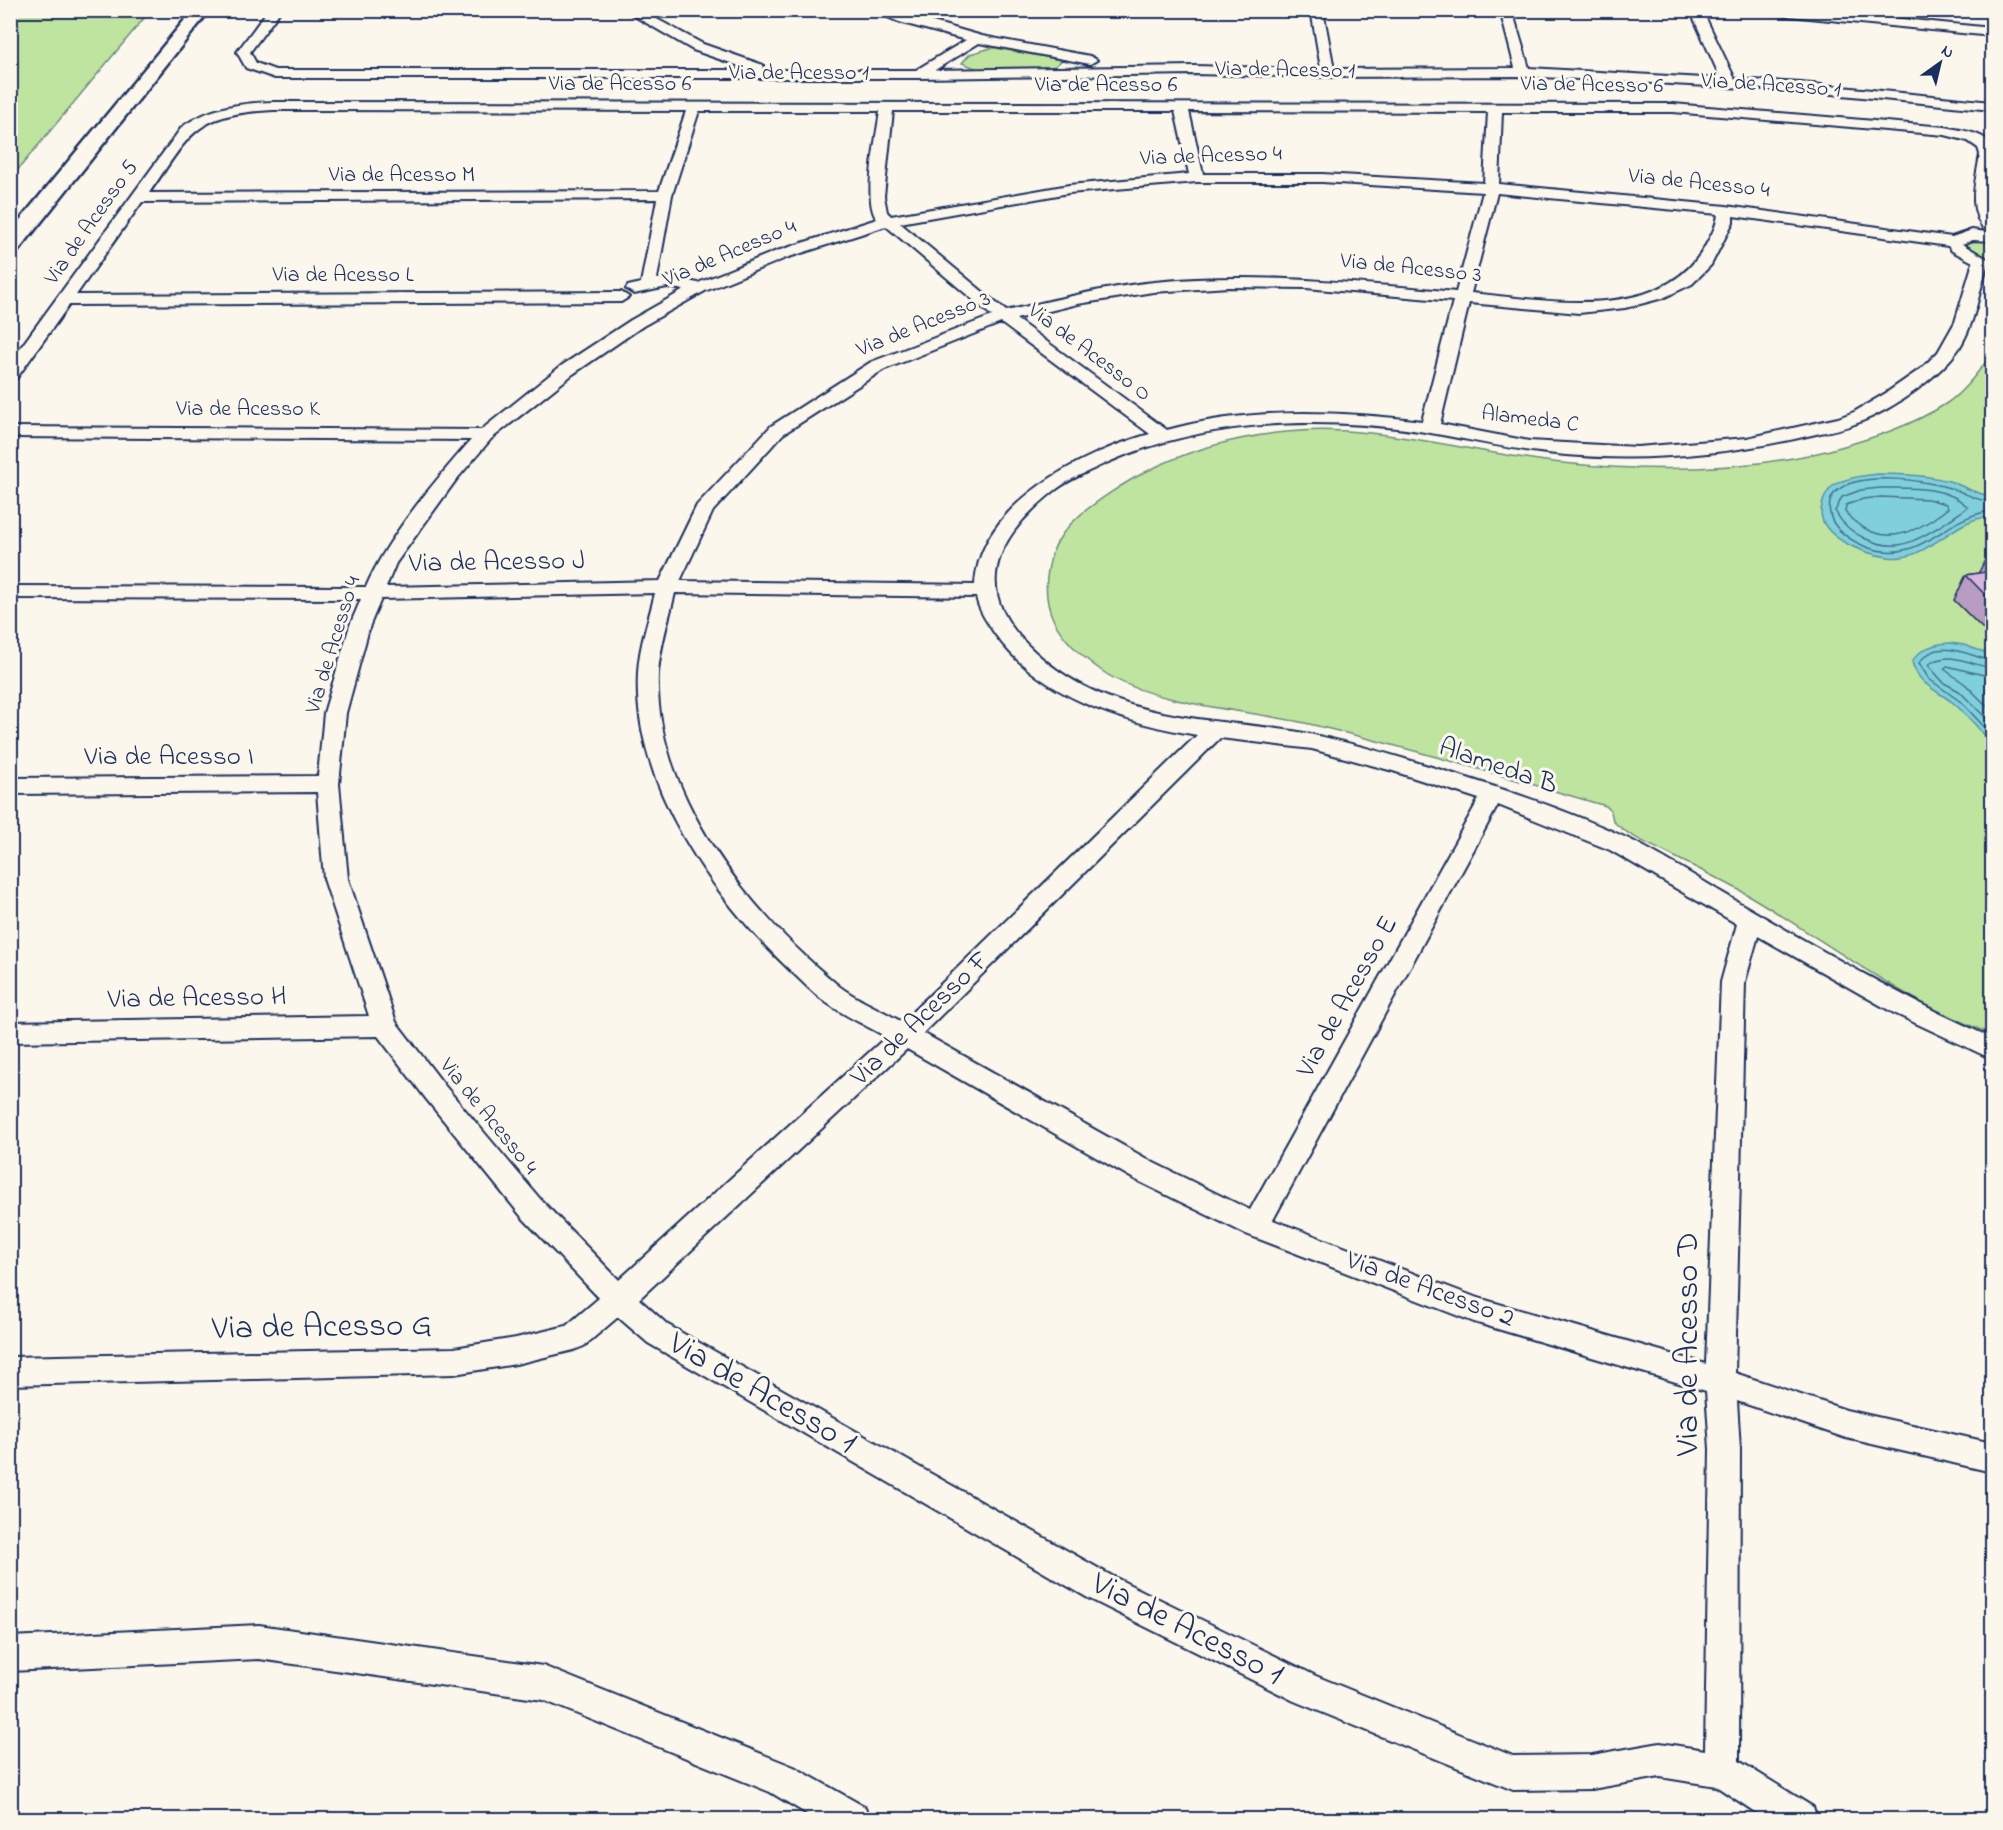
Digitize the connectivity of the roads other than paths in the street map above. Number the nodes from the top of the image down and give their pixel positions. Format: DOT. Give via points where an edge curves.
graph roads {
  1 [pos="202,10"];
  2 [pos="274,10"];
  3 [pos="630,10"];
  4 [pos="877,10"];
  5 [pos="908,10"];
  6 [pos="1317,10"];
  7 [pos="1506,10"];
  8 [pos="1696,10"];
  9 [pos="1769,10"];
  10 [pos="894,17"];
  11 [pos="1992,32"];
  12 [pos="975,40"];
  13 [pos="698,47"];
  14 [pos="1194,70"];
  15 [pos="1523,72"];
  16 [pos="1328,73"];
  17 [pos="695,74"];
  18 [pos="772,74"];
  19 [pos="919,74"];
  20 [pos="1729,81"];
  21 [pos="694,106"];
  22 [pos="887,106"];
  23 [pos="1495,106"];
  24 [pos="1992,106"];
  25 [pos="1181,107"];
  26 [pos="223,112"];
  27 [pos="1197,178"];
  28 [pos="1491,188"];
  29 [pos="665,195"];
  30 [pos="139,198"];
  31 [pos="1726,210"];
  32 [pos="886,221"];
  33 [pos="1992,230"];
  34 [pos="1992,237"];
  35 [pos="1953,242"];
  36 [pos="10,246"];
  37 [pos="1987,261"];
  38 [pos="649,284"];
  39 [pos="699,288"];
  40 [pos="621,297"];
  41 [pos="1463,299"];
  42 [pos="65,300"];
  43 [pos="1003,317"];
  44 [pos="637,323"];
  45 [pos="10,375"];
  46 [pos="1430,428"];
  47 [pos="10,432"];
  48 [pos="485,435"];
  49 [pos="1162,435"];
  50 [pos="668,587"];
  51 [pos="985,591"];
  52 [pos="10,592"];
  53 [pos="373,593"];
  54 [pos="1214,731"];
  55 [pos="328,784"];
  56 [pos="10,786"];
  57 [pos="1492,795"];
  58 [pos="1750,920"];
  59 [pos="385,1026"];
  60 [pos="10,1032"];
  61 [pos="903,1036"];
  62 [pos="1992,1048"];
  63 [pos="1256,1226"];
  64 [pos="618,1298"];
  65 [pos="10,1371"];
  66 [pos="1720,1382"];
  67 [pos="1992,1457"];
  68 [pos="10,1654"];
  69 [pos="1722,1770"];
  70 [pos="852,1820"];
  71 [pos="1800,1820"];
  1 -- 36 [label="street"];
  2 -- 17 [label="street, Via de Acesso 1" via="243,52 246,62 254,68 275,74"];
  3 -- 13 [label="street"];
  4 -- 10 [label="street"];
  5 -- 10 [label="street"];
  6 -- 16 [label="street"];
  7 -- 15 [label="street"];
  8 -- 20 [label="street"];
  9 -- 11 [label="street"];
  10 -- 12 [label="street"];
  12 -- 14 [label="street" via="1095,61"];
  12 -- 19 [label="street"];
  13 -- 17 [label="street" via="719,58 719,63"];
  13 -- 18 [label="street"];
  14 -- 16 [label="street, Via de Acesso 1"];
  14 -- 19 [label="street, Via de Acesso 1"];
  15 -- 16 [label="street, Via de Acesso 1"];
  15 -- 20 [label="street, Via de Acesso 1"];
  17 -- 18 [label="street, Via de Acesso 1"];
  18 -- 19 [label="street, Via de Acesso 1"];
  20 -- 24 [label="street, Via de Acesso 1"];
  21 -- 22 [label="street, Via de Acesso 6"];
  21 -- 26 [label="street, Via de Acesso 6" via="328,106 237,108"];
  21 -- 29 [label="street"];
  22 -- 25 [label="street, Via de Acesso 6"];
  22 -- 32 [label="street" via="877,196 878,210"];
  23 -- 25 [label="street, Via de Acesso 6"];
  23 -- 28 [label="street"];
  23 -- 33 [label="street, Via de Acesso 6" via="1673,108 1945,131 1973,138 1985,146 1982,210"];
  25 -- 27 [label="street"];
  26 -- 30 [label="street, Via de Acesso 5" via="194,123 187,130"];
  27 -- 28 [label="street, Via de Acesso 4" via="1322,178"];
  27 -- 32 [label="street, Via de Acesso 4" via="1069,189"];
  28 -- 31 [label="street, Via de Acesso 4"];
  28 -- 41 [label="street"];
  29 -- 30 [label="street, Via de Acesso M"];
  29 -- 38 [label="street"];
  30 -- 42 [label="street, Via de Acesso 5"];
  31 -- 35 [label="street, Via de Acesso 4"];
  31 -- 41 [label="street, Via de Acesso 3" via="1725,222 1706,262 1686,281 1657,294 1625,303 1579,308"];
  32 -- 39 [label="street, Via de Acesso 4" via="780,255"];
  32 -- 43 [label="street, Via de Acesso O"];
  34 -- 35 [label="street" via="1972,235"];
  35 -- 37 [label="street, Alameda C" via="1957,248"];
  37 -- 46 [label="street, Alameda C" via="1973,280 1963,326 1944,356 1902,390 1856,418 1785,438 1634,451 1531,446"];
  38 -- 39 [label="street" via="668,282"];
  38 -- 40 [label="street"];
  39 -- 44 [label="street, Via de Acesso 4"];
  40 -- 42 [label="street, Via de Acesso L"];
  40 -- 44 [label="street" via="623,309"];
  41 -- 43 [label="street, Via de Acesso 3" via="1306,283 1229,282 1153,287"];
  41 -- 46 [label="street"];
  42 -- 45 [label="street, Via de Acesso 5"];
  43 -- 49 [label="street, Via de Acesso O"];
  43 -- 50 [label="street, Via de Acesso 3" via="877,366 777,430 704,509"];
  44 -- 48 [label="street, Via de Acesso 4" via="567,370"];
  46 -- 49 [label="street, Alameda C" via="1347,419 1260,420"];
  47 -- 48 [label="street, Via de Acesso K"];
  48 -- 53 [label="street, Via de Acesso 4" via="419,516 386,563"];
  49 -- 51 [label="street, Alameda C" via="1054,482 1028,503 1007,528 992,555"];
  50 -- 51 [label="street, Via de Acesso J"];
  50 -- 53 [label="street, Via de Acesso J"];
  50 -- 61 [label="street, Via de Acesso 3" via="648,673 658,753 679,806 714,869 772,939 832,994"];
  51 -- 54 [label="street, Alameda B" via="1010,640 1039,668 1101,704"];
  52 -- 53 [label="street, Via de Acesso J"];
  53 -- 55 [label="street, Via de Acesso 4" via="335,713"];
  54 -- 57 [label="street, Alameda B" via="1303,740 1396,762"];
  54 -- 61 [label="street, Via de Acesso F"];
  55 -- 56 [label="street, Via de Acesso I"];
  55 -- 59 [label="street, Via de Acesso 4" via="336,879"];
  57 -- 58 [label="street, Alameda B" via="1570,822 1622,846"];
  57 -- 63 [label="street, Via de Acesso E"];
  58 -- 62 [label="street, Alameda B" via="1931,1022"];
  58 -- 66 [label="street, Via de Acesso D" via="1734,982"];
  59 -- 60 [label="street, Via de Acesso H"];
  59 -- 64 [label="street, Via de Acesso 4" via="531,1208"];
  61 -- 63 [label="street, Via de Acesso 2" via="1144,1171"];
  61 -- 64 [label="street, Via de Acesso F"];
  63 -- 66 [label="street, Via de Acesso 2" via="1474,1309"];
  64 -- 65 [label="street, Via de Acesso G" via="574,1337 454,1361"];
  64 -- 69 [label="street, Via de Acesso 1" via="658,1334 979,1520 1100,1587 1306,1689 1513,1773 1592,1772 1660,1760"];
  66 -- 67 [label="street, Via de Acesso 2" via="1846,1424"];
  66 -- 69 [label="street, Via de Acesso D" via="1725,1449"];
  68 -- 70 [label="street" via="259,1642 543,1683 782,1779"];
  69 -- 71 [label="street, Via de Acesso 1"];
}
